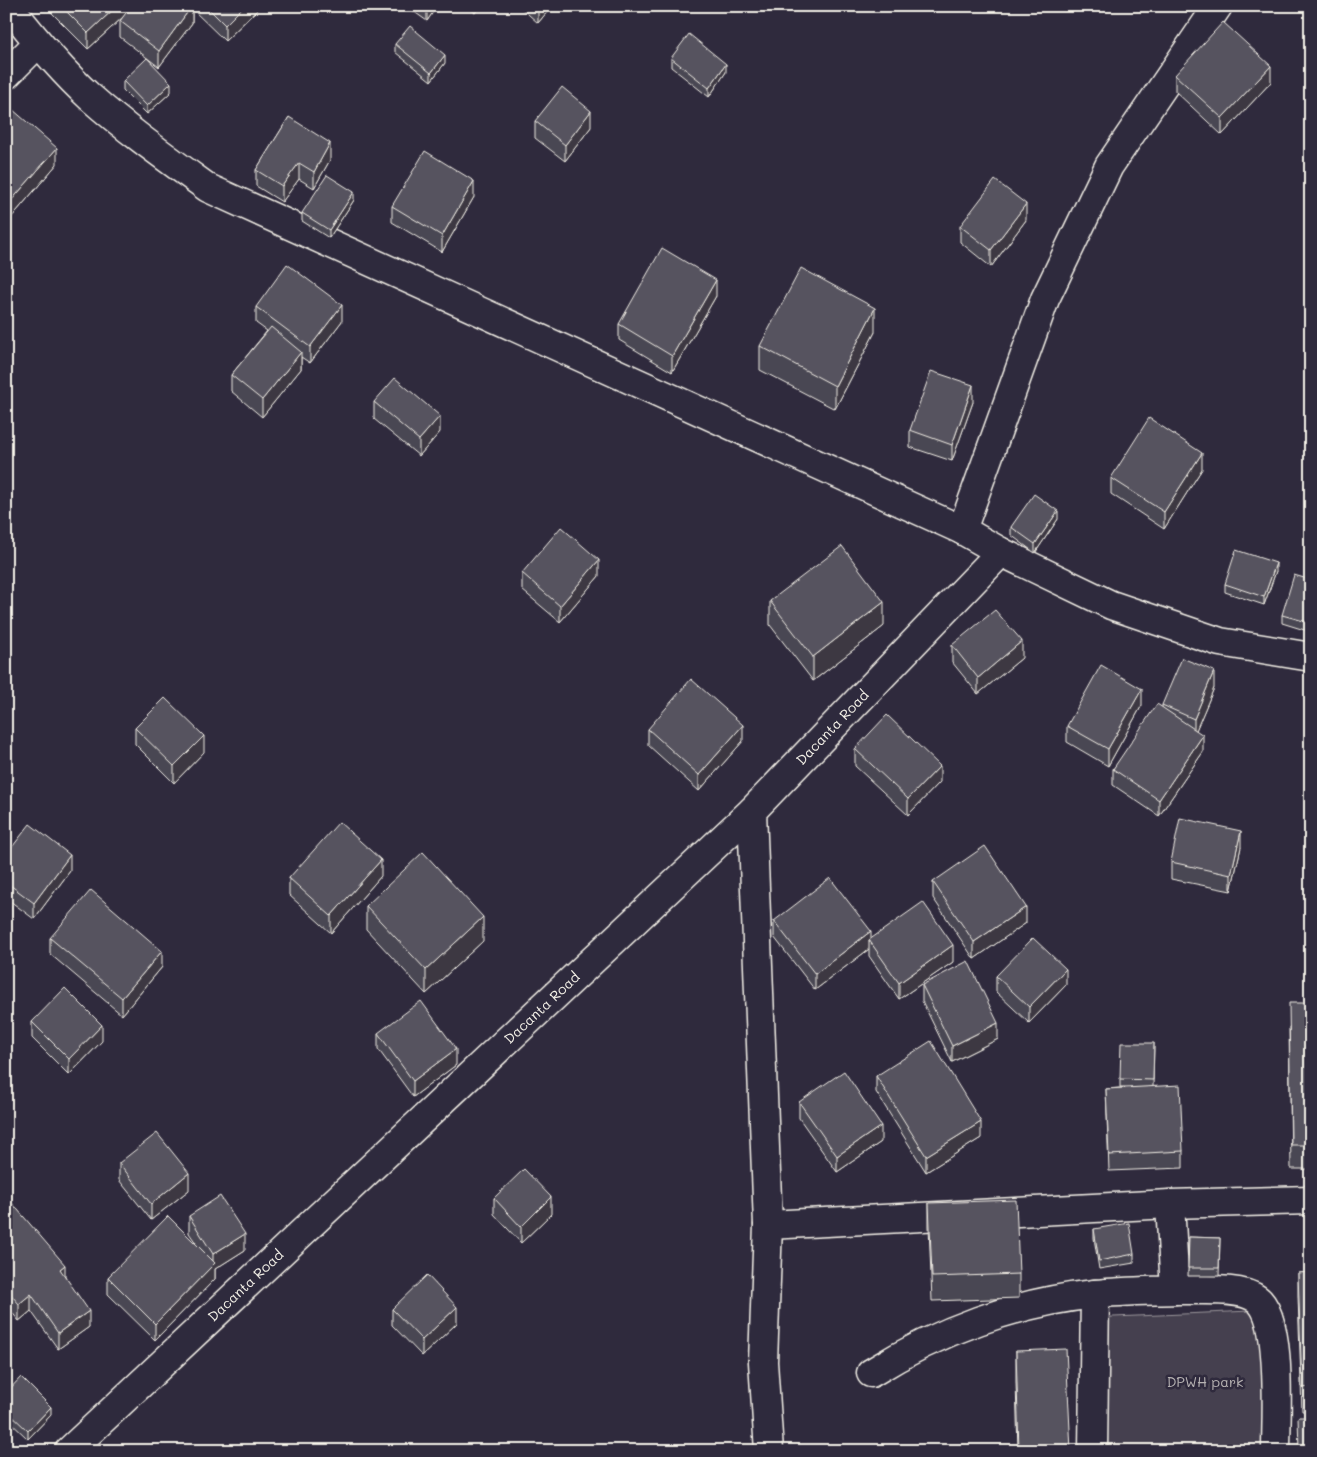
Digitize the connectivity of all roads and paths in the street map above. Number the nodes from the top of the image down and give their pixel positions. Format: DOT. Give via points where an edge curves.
graph roads {
  1 [pos="9,6"];
  2 [pos="1218,6"];
  3 [pos="38,43"];
  4 [pos="6,75"];
  5 [pos="962,530"];
  6 [pos="1001,552"];
  7 [pos="1311,657"];
  8 [pos="752,811"];
  9 [pos="1311,1200"];
  10 [pos="1170,1204"];
  11 [pos="768,1225"];
  12 [pos="1175,1290"];
  13 [pos="1095,1294"];
  14 [pos="872,1373"];
  15 [pos="69,1451"];
  16 [pos="769,1451"];
  17 [pos="1094,1451"];
  18 [pos="1276,1451"];
  1 -- 3 [label="street"];
  2 -- 5 [label="street" via="1109,166 1045,299"];
  3 -- 4 [label="street"];
  3 -- 5 [label="street" via="89,96 145,143 208,188"];
  5 -- 6 [label="street"];
  6 -- 7 [label="street" via="1111,605 1210,639"];
  6 -- 8 [label="street, Dacanta Road"];
  8 -- 11 [label="street"];
  8 -- 15 [label="street, Dacanta Road"];
  9 -- 10 [label="street"];
  10 -- 11 [label="street"];
  10 -- 12 [label="street"];
  11 -- 16 [label="street" via="763,1362"];
  12 -- 13 [label="street"];
  12 -- 18 [label="street" via="1237,1292 1257,1298 1268,1311 1275,1343"];
  13 -- 14 [label="street" via="997,1315 930,1339"];
  13 -- 17 [label="street"];
}
